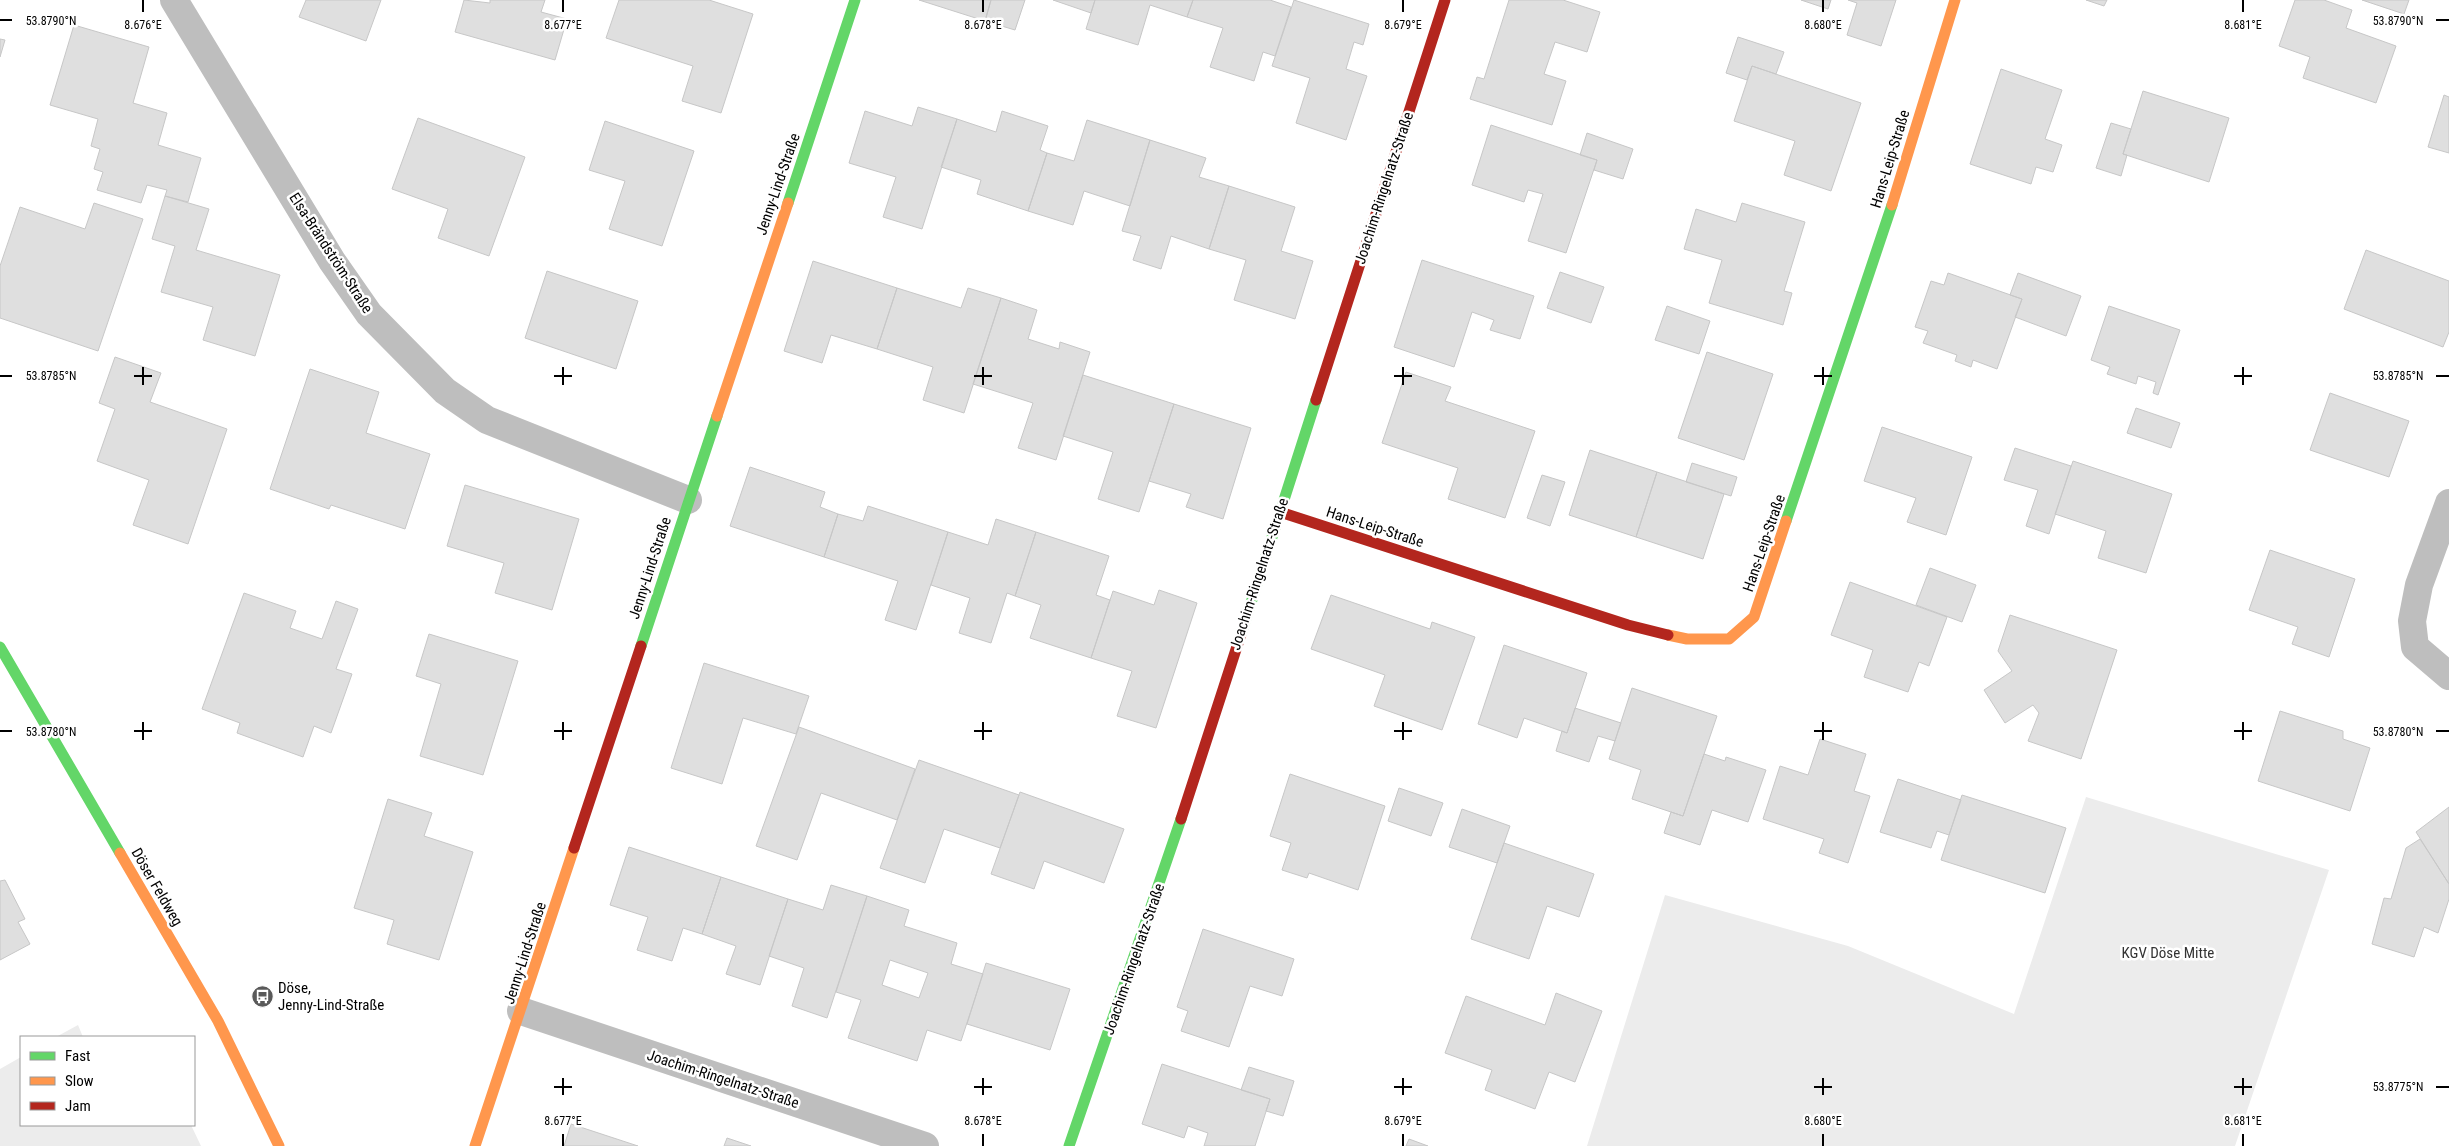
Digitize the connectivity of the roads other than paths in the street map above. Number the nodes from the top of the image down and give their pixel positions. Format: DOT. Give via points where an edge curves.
graph roads {
  1 [pos="174,0"];
  2 [pos="855,0"];
  3 [pos="1444,0"];
  4 [pos="1955,0"];
  5 [pos="688,500"];
  6 [pos="2449,503"];
  7 [pos="1280,512"];
  8 [pos="0,647"];
  9 [pos="2449,676"];
  10 [pos="522,1011"];
  11 [pos="279,1146"];
  12 [pos="475,1146"];
  13 [pos="925,1146"];
  14 [pos="1069,1146"];
  1 -- 5 [label="street, Elsa-Brändström-Straße" via="332,261 369,314 445,391 487,420"];
  2 -- 5 [label="street, Jenny-Lind-Straße"];
  3 -- 7 [label="street, Joachim-Ringelnatz-Straße"];
  4 -- 7 [label="street, Hans-Leip-Straße" via="1764,589 1754,617 1728,640 1687,640 1628,624"];
  5 -- 10 [label="street, Jenny-Lind-Straße"];
  6 -- 9 [label="street" via="2419,586 2412,621 2415,647"];
  7 -- 14 [label="street, Joachim-Ringelnatz-Straße" via="1149,916"];
  8 -- 11 [label="street, Döser Feldweg" via="218,1021"];
  10 -- 12 [label="street, Jenny-Lind-Straße"];
  10 -- 13 [label="street, Joachim-Ringelnatz-Straße"];
}
